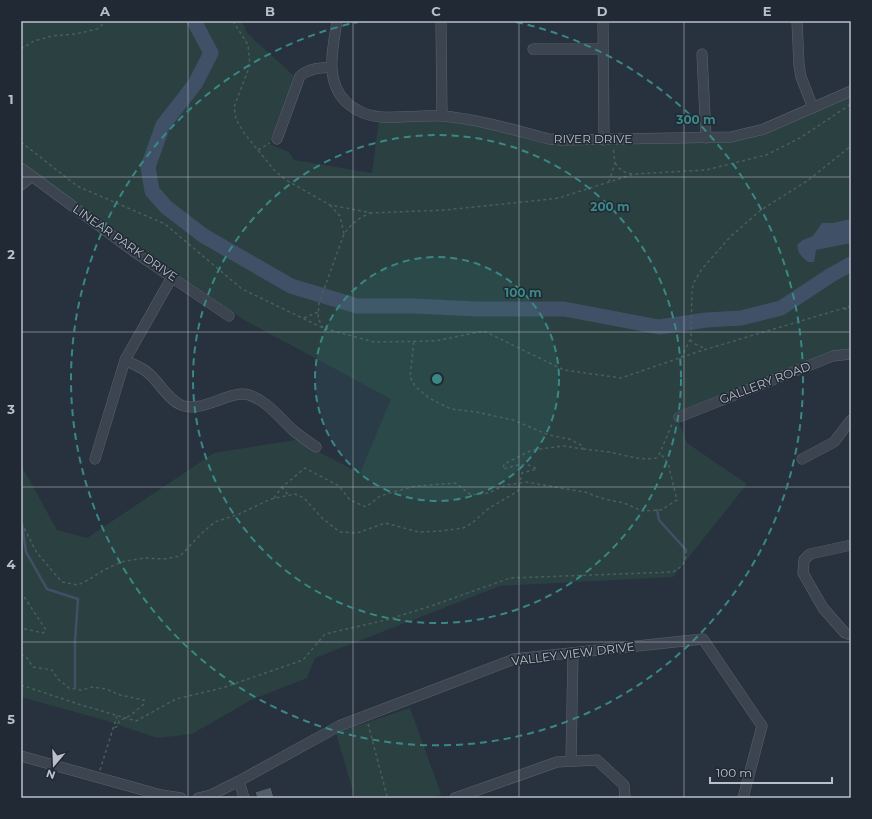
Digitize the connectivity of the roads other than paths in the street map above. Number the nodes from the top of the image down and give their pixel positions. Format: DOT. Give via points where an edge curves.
graph roads {
  1 [pos="337,21"];
  2 [pos="442,21"];
  3 [pos="603,21"];
  4 [pos="797,21"];
  5 [pos="534,49"];
  6 [pos="603,49"];
  7 [pos="702,54"];
  8 [pos="332,67"];
  9 [pos="851,91"];
  10 [pos="813,108"];
  11 [pos="442,116"];
  12 [pos="277,138"];
  13 [pos="706,138"];
  14 [pos="608,140"];
  15 [pos="21,168"];
  16 [pos="32,176"];
  17 [pos="21,186"];
  18 [pos="172,277"];
  19 [pos="230,316"];
  20 [pos="851,354"];
  21 [pos="125,360"];
  22 [pos="679,417"];
  23 [pos="851,420"];
  24 [pos="316,447"];
  25 [pos="95,459"];
  26 [pos="802,459"];
  27 [pos="851,545"];
  28 [pos="851,635"];
  29 [pos="573,653"];
  30 [pos="21,756"];
  31 [pos="571,761"];
  32 [pos="239,781"];
  33 [pos="181,798"];
  34 [pos="198,798"];
  35 [pos="244,798"];
  36 [pos="455,798"];
  37 [pos="625,798"];
  38 [pos="743,798"];
  1 -- 8 [label="street, RIVER DRIVE"];
  2 -- 11 [label="street"];
  3 -- 6 [label="street"];
  4 -- 10 [label="street" via="801,77"];
  5 -- 6 [label="street"];
  6 -- 14 [label="street"];
  7 -- 13 [label="street"];
  8 -- 11 [label="street, RIVER DRIVE" via="334,82 341,97 352,108 362,113 382,117"];
  8 -- 12 [label="street" via="317,68 300,76"];
  9 -- 10 [label="street, RIVER DRIVE"];
  10 -- 13 [label="street, RIVER DRIVE" via="752,133"];
  11 -- 14 [label="street, RIVER DRIVE" via="549,139"];
  13 -- 14 [label="street, RIVER DRIVE"];
  15 -- 16 [label="street, LINEAR PARK DRIVE"];
  16 -- 17 [label="street"];
  16 -- 18 [label="street, LINEAR PARK DRIVE"];
  18 -- 19 [label="street, LINEAR PARK DRIVE"];
  18 -- 21 [label="street"];
  20 -- 22 [label="street, GALLERY ROAD" via="833,356"];
  21 -- 24 [label="street" via="146,371 175,402 187,408 240,394 260,400 294,432"];
  21 -- 25 [label="street"];
  23 -- 26 [label="street" via="834,442"];
  27 -- 28 [label="street" via="810,554 804,560 803,573 823,608 844,633"];
  29 -- 31 [label="street"];
  29 -- 32 [label="street, VALLEY VIEW DRIVE" via="514,659 339,726"];
  29 -- 38 [label="street, VALLEY VIEW DRIVE" via="703,639 762,726"];
  30 -- 33 [label="street" via="161,795"];
  31 -- 36 [label="street" via="557,762"];
  31 -- 37 [label="street" via="597,760 624,785"];
  32 -- 34 [label="street, VALLEY VIEW DRIVE" via="211,795"];
  32 -- 35 [label="street"];
}
